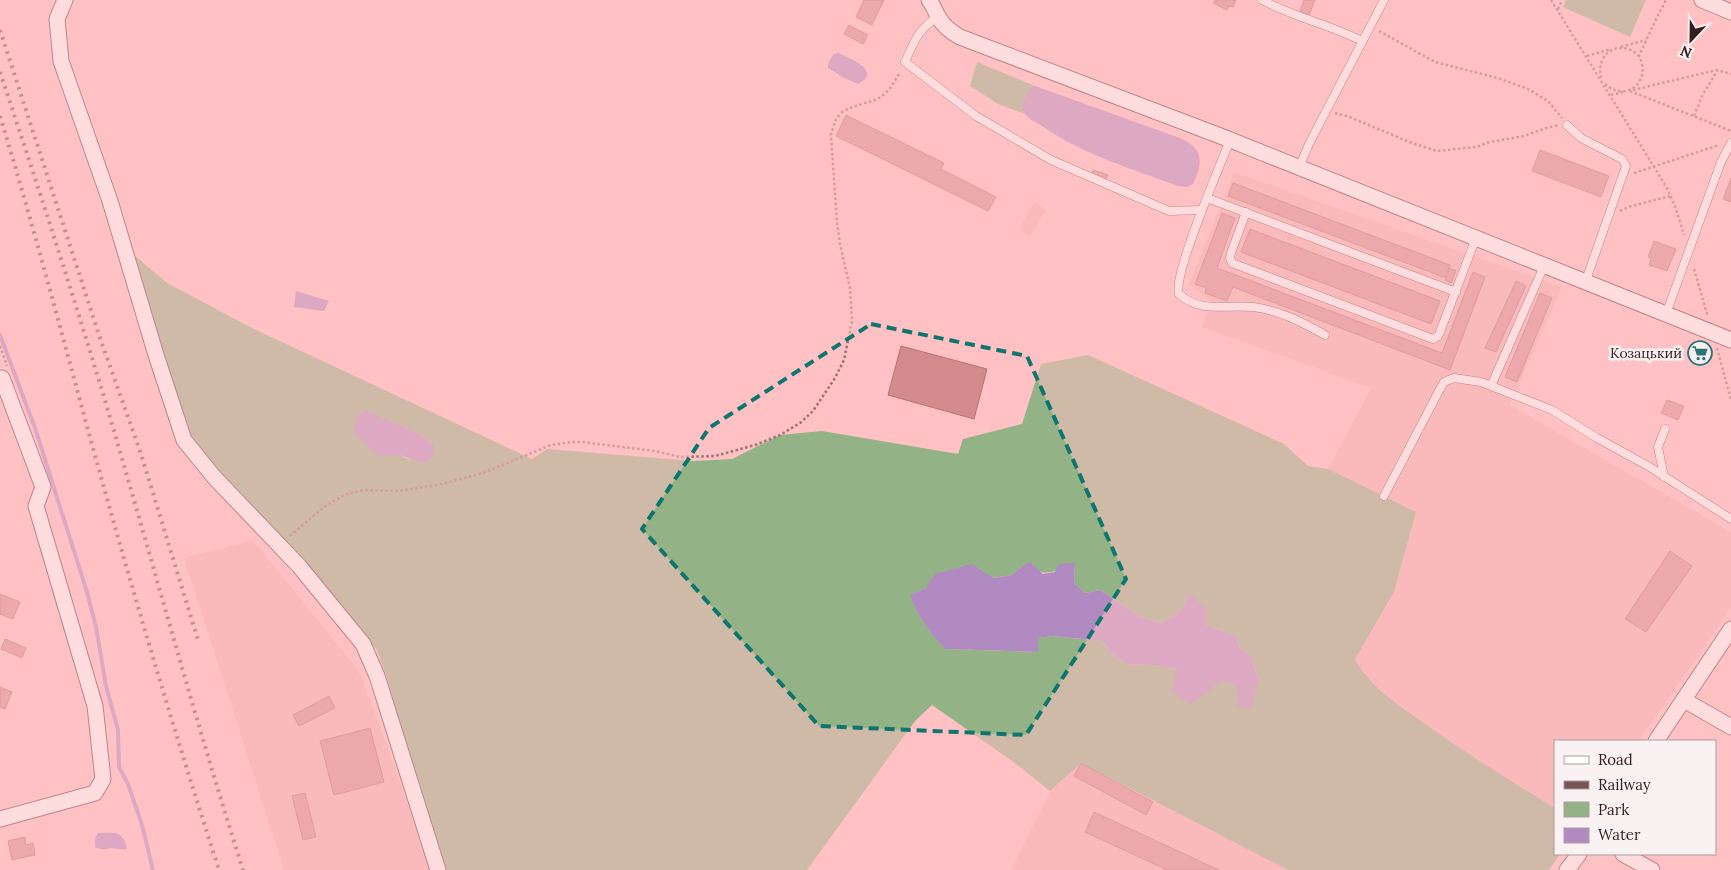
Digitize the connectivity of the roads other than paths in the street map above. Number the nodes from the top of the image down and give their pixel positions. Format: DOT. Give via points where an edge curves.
graph roads {
  1 [pos="65,0"];
  2 [pos="1262,0"];
  3 [pos="1384,0"];
  4 [pos="1702,0"];
  5 [pos="934,6"];
  6 [pos="1731,12"];
  7 [pos="1362,41"];
  8 [pos="1567,125"];
  9 [pos="1230,140"];
  10 [pos="1729,145"];
  11 [pos="1299,168"];
  12 [pos="1207,198"];
  13 [pos="1202,210"];
  14 [pos="1246,212"];
  15 [pos="1476,238"];
  16 [pos="1544,266"];
  17 [pos="1585,283"];
  18 [pos="1456,292"];
  19 [pos="1666,314"];
  20 [pos="1324,335"];
  21 [pos="1731,340"];
  22 [pos="2,378"];
  23 [pos="1492,386"];
  24 [pos="1665,429"];
  25 [pos="1664,477"];
  26 [pos="1384,496"];
  27 [pos="1731,519"];
  28 [pos="1731,629"];
  29 [pos="1684,700"];
  30 [pos="1731,727"];
  31 [pos="1657,740"];
  32 [pos="0,819"];
  33 [pos="1578,855"];
  34 [pos="1625,855"];
  35 [pos="438,870"];
  36 [pos="1567,870"];
  37 [pos="1652,870"];
  1 -- 35 [label="street" via="57,19 61,61 116,221 184,440 214,478 300,566 363,644 377,676"];
  2 -- 7 [label="lane"];
  3 -- 7 [label="lane"];
  4 -- 6 [label="street"];
  5 -- 9 [label="street" via="950,31 960,37"];
  5 -- 13 [label="lane" via="904,62 976,116 1051,160 1170,210"];
  7 -- 11 [label="lane"];
  8 -- 17 [label="lane" via="1582,138 1622,160 1626,166"];
  9 -- 11 [label="street"];
  9 -- 12 [label="lane"];
  10 -- 19 [label="lane"];
  11 -- 15 [label="street"];
  12 -- 13 [label="lane"];
  12 -- 14 [label="lane"];
  13 -- 20 [label="lane" via="1179,277 1179,294 1188,301 1210,308 1252,307 1273,312"];
  14 -- 18 [label="lane"];
  14 -- 18 [label="lane" via="1231,253 1232,263 1433,338 1438,336"];
  15 -- 16 [label="street"];
  15 -- 18 [label="lane"];
  16 -- 17 [label="street"];
  16 -- 23 [label="lane"];
  17 -- 19 [label="street"];
  19 -- 21 [label="street"];
  22 -- 32 [label="street" via="43,488 36,506 95,706 103,778 94,793"];
  23 -- 25 [label="lane" via="1559,413"];
  23 -- 26 [label="lane" via="1454,378 1444,382"];
  24 -- 25 [label="lane" via="1658,447"];
  25 -- 27 [label="lane"];
  28 -- 29 [label="street"];
  29 -- 30 [label="street"];
  29 -- 31 [label="street"];
  33 -- 36 [label="street"];
  34 -- 37 [label="street"];
}
